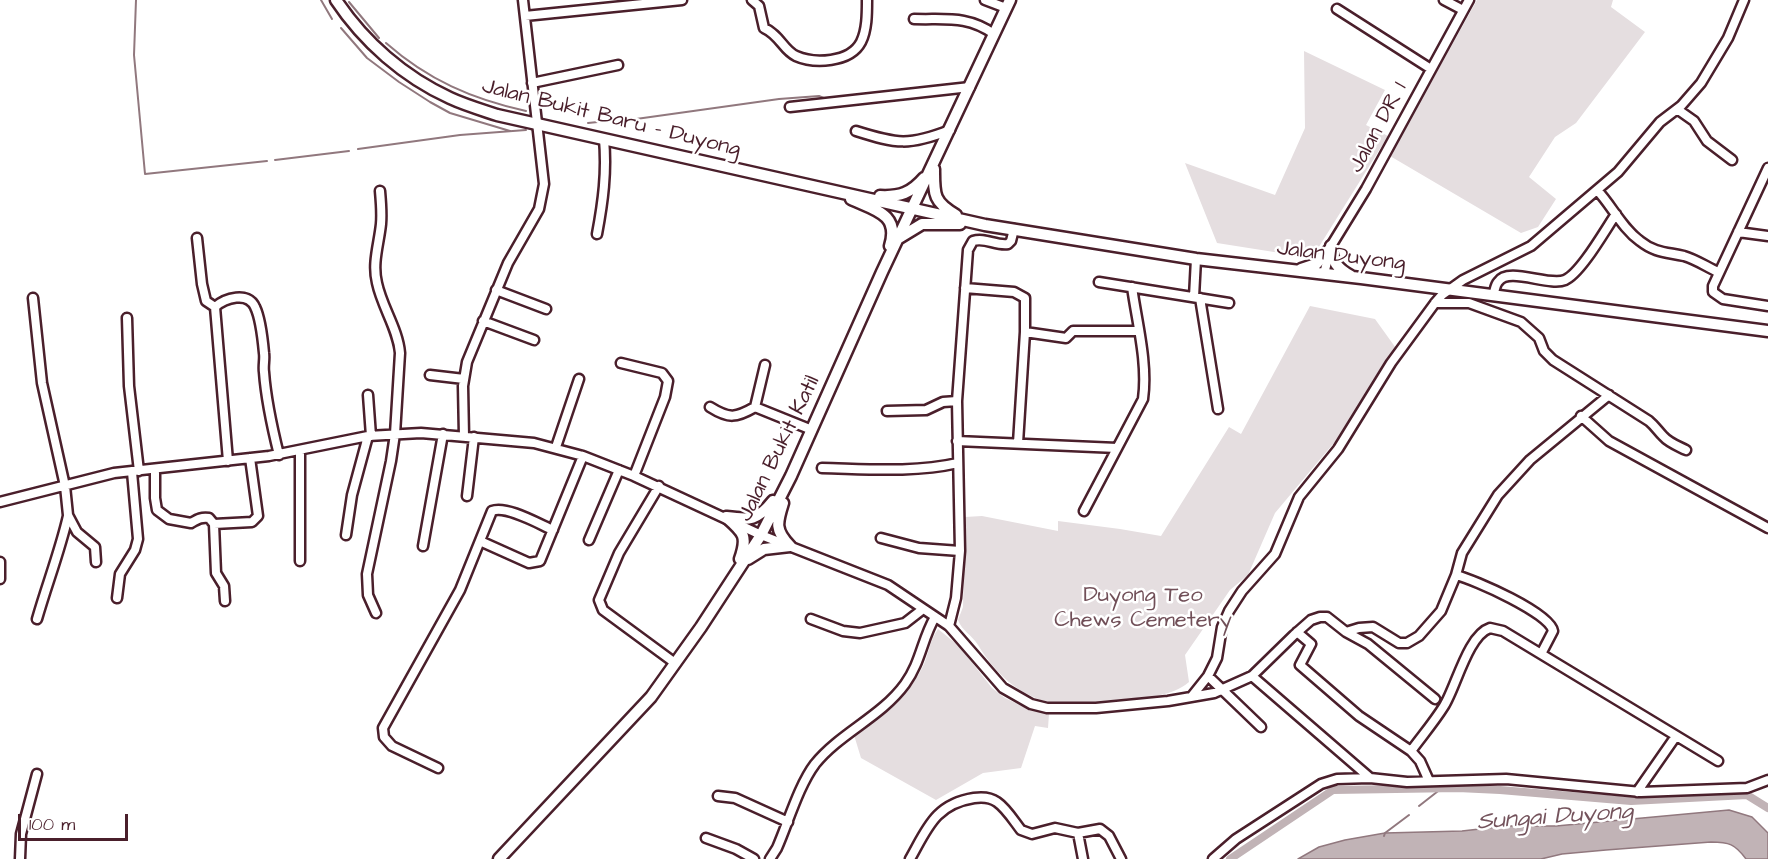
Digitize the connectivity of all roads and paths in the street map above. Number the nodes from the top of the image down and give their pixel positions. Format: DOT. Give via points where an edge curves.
graph roads {
  1 [pos="336,0"];
  2 [pos="523,0"];
  3 [pos="682,0"];
  4 [pos="752,0"];
  5 [pos="867,0"];
  6 [pos="986,0"];
  7 [pos="1444,0"];
  8 [pos="1469,0"];
  9 [pos="1744,0"];
  10 [pos="1008,4"];
  11 [pos="1337,9"];
  12 [pos="1463,10"];
  13 [pos="525,16"];
  14 [pos="914,19"];
  15 [pos="994,34"];
  16 [pos="618,65"];
  17 [pos="1431,69"];
  18 [pos="532,83"];
  19 [pos="970,87"];
  20 [pos="790,107"];
  21 [pos="1677,109"];
  22 [pos="537,124"];
  23 [pos="950,130"];
  24 [pos="856,131"];
  25 [pos="604,139"];
  26 [pos="1732,160"];
  27 [pos="934,165"];
  28 [pos="1768,168"];
  29 [pos="823,188"];
  30 [pos="1597,190"];
  31 [pos="380,191"];
  32 [pos="912,208"];
  33 [pos="1616,214"];
  34 [pos="964,220"];
  35 [pos="985,225"];
  36 [pos="1014,229"];
  37 [pos="1738,232"];
  38 [pos="597,234"];
  39 [pos="1768,236"];
  40 [pos="197,238"];
  41 [pos="899,238"];
  42 [pos="1330,248"];
  43 [pos="1196,259"];
  44 [pos="1295,271"];
  45 [pos="1718,272"];
  46 [pos="882,273"];
  47 [pos="1324,274"];
  48 [pos="1361,278"];
  49 [pos="1099,282"];
  50 [pos="1132,287"];
  51 [pos="965,288"];
  52 [pos="1449,289"];
  53 [pos="496,290"];
  54 [pos="1493,295"];
  55 [pos="33,298"];
  56 [pos="1197,298"];
  57 [pos="1229,303"];
  58 [pos="1435,303"];
  59 [pos="1768,306"];
  60 [pos="215,307"];
  61 [pos="546,309"];
  62 [pos="127,318"];
  63 [pos="483,321"];
  64 [pos="1138,331"];
  65 [pos="1768,331"];
  66 [pos="1025,332"];
  67 [pos="534,340"];
  68 [pos="621,363"];
  69 [pos="765,365"];
  70 [pos="430,375"];
  71 [pos="464,379"];
  72 [pos="579,379"];
  73 [pos="368,395"];
  74 [pos="1609,395"];
  75 [pos="957,401"];
  76 [pos="710,407"];
  77 [pos="755,407"];
  78 [pos="1218,409"];
  79 [pos="887,411"];
  80 [pos="1581,416"];
  81 [pos="812,430"];
  82 [pos="395,434"];
  83 [pos="443,434"];
  84 [pos="370,436"];
  85 [pos="464,436"];
  86 [pos="474,437"];
  87 [pos="957,441"];
  88 [pos="1018,443"];
  89 [pos="556,447"];
  90 [pos="1117,448"];
  91 [pos="300,450"];
  92 [pos="1686,450"];
  93 [pos="279,454"];
  94 [pos="583,456"];
  95 [pos="250,458"];
  96 [pos="228,461"];
  97 [pos="958,463"];
  98 [pos="822,468"];
  99 [pos="155,469"];
  100 [pos="619,470"];
  101 [pos="136,471"];
  102 [pos="634,476"];
  103 [pos="791,476"];
  104 [pos="65,486"];
  105 [pos="659,486"];
  106 [pos="467,496"];
  107 [pos="0,502"];
  108 [pos="1084,511"];
  109 [pos="68,515"];
  110 [pos="726,517"];
  111 [pos="214,524"];
  112 [pos="1768,528"];
  113 [pos="553,530"];
  114 [pos="760,534"];
  115 [pos="346,535"];
  116 [pos="881,538"];
  117 [pos="589,540"];
  118 [pos="480,541"];
  119 [pos="423,546"];
  120 [pos="790,546"];
  121 [pos="960,551"];
  122 [pos="96,561"];
  123 [pos="300,561"];
  124 [pos="0,562"];
  125 [pos="742,564"];
  126 [pos="1456,575"];
  127 [pos="0,579"];
  128 [pos="733,579"];
  129 [pos="117,598"];
  130 [pos="225,601"];
  131 [pos="923,609"];
  132 [pos="376,613"];
  133 [pos="935,617"];
  134 [pos="37,619"];
  135 [pos="811,619"];
  136 [pos="949,626"];
  137 [pos="1297,632"];
  138 [pos="1346,632"];
  139 [pos="1541,654"];
  140 [pos="675,663"];
  141 [pos="1208,676"];
  142 [pos="1252,676"];
  143 [pos="1223,689"];
  144 [pos="1192,696"];
  145 [pos="1435,699"];
  146 [pos="1261,727"];
  147 [pos="1676,736"];
  148 [pos="1411,751"];
  149 [pos="1718,761"];
  150 [pos="438,768"];
  151 [pos="37,774"];
  152 [pos="1370,778"];
  153 [pos="1768,780"];
  154 [pos="1429,781"];
  155 [pos="1637,792"];
  156 [pos="718,795"];
  157 [pos="788,822"];
  158 [pos="1078,833"];
  159 [pos="706,838"];
  160 [pos="20,859"];
  161 [pos="499,859"];
  162 [pos="754,859"];
  163 [pos="771,859"];
  164 [pos="910,859"];
  165 [pos="1083,859"];
  166 [pos="1121,859"];
  167 [pos="1213,859"];
  1 -- 22 [label="main road, Jalan Bukit Baru - Duyong" via="365,37 402,70 449,98 497,116"];
  2 -- 13 [label="street"];
  3 -- 13 [label="street"];
  4 -- 5 [label="street" via="759,6 764,28 780,39 787,50 796,56 824,61 847,54 861,42"];
  6 -- 10 [label="street"];
  7 -- 12 [label="street"];
  8 -- 12 [label="street, Jalan DR 1"];
  9 -- 21 [label="street" via="1728,38 1701,83"];
  10 -- 15 [label="main road, Jalan Bukit Katil"];
  11 -- 17 [label="street"];
  12 -- 17 [label="street, Jalan DR 1"];
  13 -- 18 [label="street"];
  14 -- 15 [label="street" via="970,21"];
  15 -- 19 [label="main road, Jalan Bukit Katil"];
  16 -- 18 [label="street"];
  17 -- 42 [label="street, Jalan DR 1"];
  18 -- 22 [label="street"];
  19 -- 20 [label="street"];
  19 -- 23 [label="main road, Jalan Bukit Katil"];
  21 -- 26 [label="street" via="1695,121 1707,141"];
  21 -- 30 [label="street"];
  22 -- 25 [label="main road, Jalan Bukit Baru - Duyong"];
  22 -- 53 [label="street" via="544,173 539,209"];
  23 -- 24 [label="street" via="907,143"];
  23 -- 27 [label="main road, Jalan Bukit Katil"];
  25 -- 29 [label="main road, Jalan Bukit Baru - Duyong"];
  25 -- 38 [label="street" via="604,197"];
  27 -- 29 [label="main road" via="916,187 899,196"];
  27 -- 32 [label="main road, Jalan Bukit Katil"];
  27 -- 34 [label="main road" via="936,198 942,207"];
  28 -- 37 [label="street"];
  29 -- 32 [label="main road, Jalan Bukit Baru - Duyong"];
  29 -- 46 [label="main road" via="888,218 893,238"];
  30 -- 33 [label="street"];
  30 -- 52 [label="street" via="1531,246"];
  31 -- 82 [label="street" via="377,282 400,353"];
  32 -- 34 [label="main road, Jalan Duyong"];
  32 -- 41 [label="main road, Jalan Bukit Katil"];
  33 -- 45 [label="street" via="1637,240 1649,248 1688,257"];
  33 -- 54 [label="street" via="1578,269 1565,280 1504,277 1498,281"];
  34 -- 35 [label="main road, Jalan Duyong"];
  35 -- 36 [label="main road, Jalan Duyong"];
  35 -- 41 [label="main road" via="922,225"];
  36 -- 43 [label="main road, Jalan Duyong"];
  36 -- 51 [label="street" via="1008,244 973,241 968,250"];
  37 -- 39 [label="street"];
  37 -- 45 [label="street"];
  40 -- 60 [label="street" via="206,301"];
  41 -- 46 [label="main road, Jalan Bukit Katil"];
  42 -- 44 [label="main road" via="1316,264"];
  42 -- 47 [label="street, Jalan DR 1"];
  42 -- 48 [label="main road" via="1336,266"];
  43 -- 44 [label="main road, Jalan Duyong"];
  43 -- 56 [label="street"];
  44 -- 47 [label="main road, Jalan Duyong"];
  45 -- 59 [label="street" via="1713,286 1717,297"];
  46 -- 81 [label="main road, Jalan Bukit Katil"];
  47 -- 48 [label="main road, Jalan Duyong"];
  48 -- 52 [label="main road, Jalan Duyong"];
  49 -- 50 [label="street"];
  50 -- 56 [label="street"];
  50 -- 64 [label="street"];
  51 -- 66 [label="street" via="1020,294 1026,303"];
  51 -- 75 [label="street"];
  52 -- 54 [label="main road, Jalan Duyong"];
  52 -- 58 [label="street"];
  53 -- 61 [label="street"];
  53 -- 63 [label="street"];
  54 -- 65 [label="main road, Jalan Duyong"];
  55 -- 104 [label="street" via="42,383"];
  56 -- 57 [label="street"];
  56 -- 78 [label="street"];
  58 -- 74 [label="street" via="1469,303 1521,322 1539,338 1553,360"];
  58 -- 141 [label="street" via="1391,363 1338,449 1299,497 1275,554 1228,611 1217,658"];
  60 -- 93 [label="street" via="235,297 249,300 255,307 265,354 270,422"];
  60 -- 96 [label="street"];
  62 -- 101 [label="street"];
  63 -- 67 [label="street"];
  63 -- 71 [label="street"];
  64 -- 66 [label="street" via="1072,331 1066,338"];
  64 -- 90 [label="street" via="1145,388"];
  66 -- 88 [label="street"];
  68 -- 102 [label="street" via="662,373 668,381"];
  69 -- 77 [label="street"];
  70 -- 71 [label="street"];
  71 -- 85 [label="street"];
  72 -- 89 [label="street"];
  73 -- 84 [label="street"];
  74 -- 80 [label="street"];
  74 -- 92 [label="street" via="1658,428 1669,442"];
  75 -- 79 [label="street" via="926,410"];
  75 -- 87 [label="street"];
  76 -- 77 [label="street" via="731,417"];
  77 -- 81 [label="street"];
  80 -- 112 [label="street" via="1609,441"];
  80 -- 126 [label="street" via="1530,460 1498,495 1462,553"];
  81 -- 103 [label="main road, Jalan Bukit Katil"];
  82 -- 83 [label="street"];
  82 -- 84 [label="street"];
  82 -- 132 [label="street" via="367,574 368,595"];
  83 -- 85 [label="street"];
  83 -- 119 [label="street"];
  84 -- 91 [label="street"];
  84 -- 115 [label="street" via="352,495"];
  85 -- 86 [label="street"];
  86 -- 89 [label="street"];
  86 -- 106 [label="street"];
  87 -- 88 [label="street"];
  87 -- 97 [label="street"];
  88 -- 90 [label="street"];
  89 -- 94 [label="street"];
  90 -- 108 [label="street"];
  91 -- 93 [label="street"];
  91 -- 123 [label="street"];
  93 -- 95 [label="street"];
  94 -- 100 [label="street"];
  94 -- 113 [label="street"];
  95 -- 96 [label="street"];
  95 -- 111 [label="street" via="256,520"];
  96 -- 99 [label="street"];
  97 -- 98 [label="street" via="894,470"];
  97 -- 121 [label="street"];
  99 -- 101 [label="street"];
  99 -- 111 [label="street" via="157,510 170,519 192,523 206,517"];
  100 -- 102 [label="street"];
  100 -- 117 [label="street"];
  101 -- 104 [label="street"];
  101 -- 129 [label="street" via="138,539 120,574"];
  102 -- 105 [label="street"];
  103 -- 110 [label="main road" via="764,513 747,519"];
  103 -- 114 [label="main road, Jalan Bukit Katil"];
  103 -- 120 [label="main road" via="778,520 782,538"];
  104 -- 107 [label="street"];
  104 -- 109 [label="street"];
  105 -- 110 [label="street"];
  105 -- 140 [label="street" via="620,553 600,606"];
  109 -- 122 [label="street" via="77,532 95,547"];
  109 -- 134 [label="street"];
  110 -- 114 [label="street"];
  110 -- 128 [label="main road" via="740,529 745,544"];
  111 -- 130 [label="street" via="216,573 224,586"];
  113 -- 118 [label="street" via="496,509 489,514"];
  113 -- 118 [label="street" via="542,558 536,563"];
  114 -- 120 [label="street"];
  114 -- 125 [label="main road, Jalan Bukit Katil"];
  116 -- 121 [label="street" via="919,548"];
  118 -- 150 [label="street" via="460,590 384,728 384,737 393,746"];
  120 -- 125 [label="main road" via="757,551"];
  120 -- 131 [label="street" via="888,585"];
  121 -- 136 [label="street"];
  124 -- 127 [label="street"];
  125 -- 128 [label="main road, Jalan Bukit Katil"];
  126 -- 138 [label="street" via="1441,611 1407,644 1373,627"];
  126 -- 139 [label="street" via="1483,584 1552,625 1553,631"];
  128 -- 140 [label="main road, Jalan Bukit Katil"];
  131 -- 133 [label="street"];
  131 -- 135 [label="street" via="905,623 860,633"];
  133 -- 136 [label="street"];
  133 -- 157 [label="street" via="918,665 904,686 816,763"];
  136 -- 144 [label="street" via="1003,688 1031,704 1096,708"];
  137 -- 138 [label="street" via="1320,617 1327,617"];
  137 -- 142 [label="street"];
  137 -- 148 [label="street" via="1311,644 1300,665 1359,716"];
  138 -- 145 [label="street" via="1368,644"];
  139 -- 147 [label="street"];
  139 -- 148 [label="street" via="1498,629 1485,629 1466,657 1443,708"];
  140 -- 161 [label="main road, Jalan Bukit Katil" via="651,697"];
  141 -- 143 [label="street"];
  141 -- 144 [label="street"];
  142 -- 143 [label="street"];
  142 -- 152 [label="street"];
  143 -- 144 [label="street"];
  143 -- 146 [label="street"];
  147 -- 149 [label="street"];
  147 -- 155 [label="street"];
  148 -- 154 [label="street"];
  151 -- 160 [label="street" via="21,834"];
  152 -- 154 [label="street"];
  152 -- 167 [label="street" via="1337,779 1321,784 1236,839"];
  153 -- 155 [label="street" via="1747,789"];
  154 -- 155 [label="street" via="1506,779"];
  156 -- 157 [label="street" via="735,798"];
  157 -- 163 [label="street"];
  158 -- 164 [label="street" via="1055,828 1026,833 997,801 980,797 944,809 928,825"];
  158 -- 165 [label="street"];
  158 -- 166 [label="street" via="1095,829 1105,832"];
  159 -- 162 [label="street"];
}
